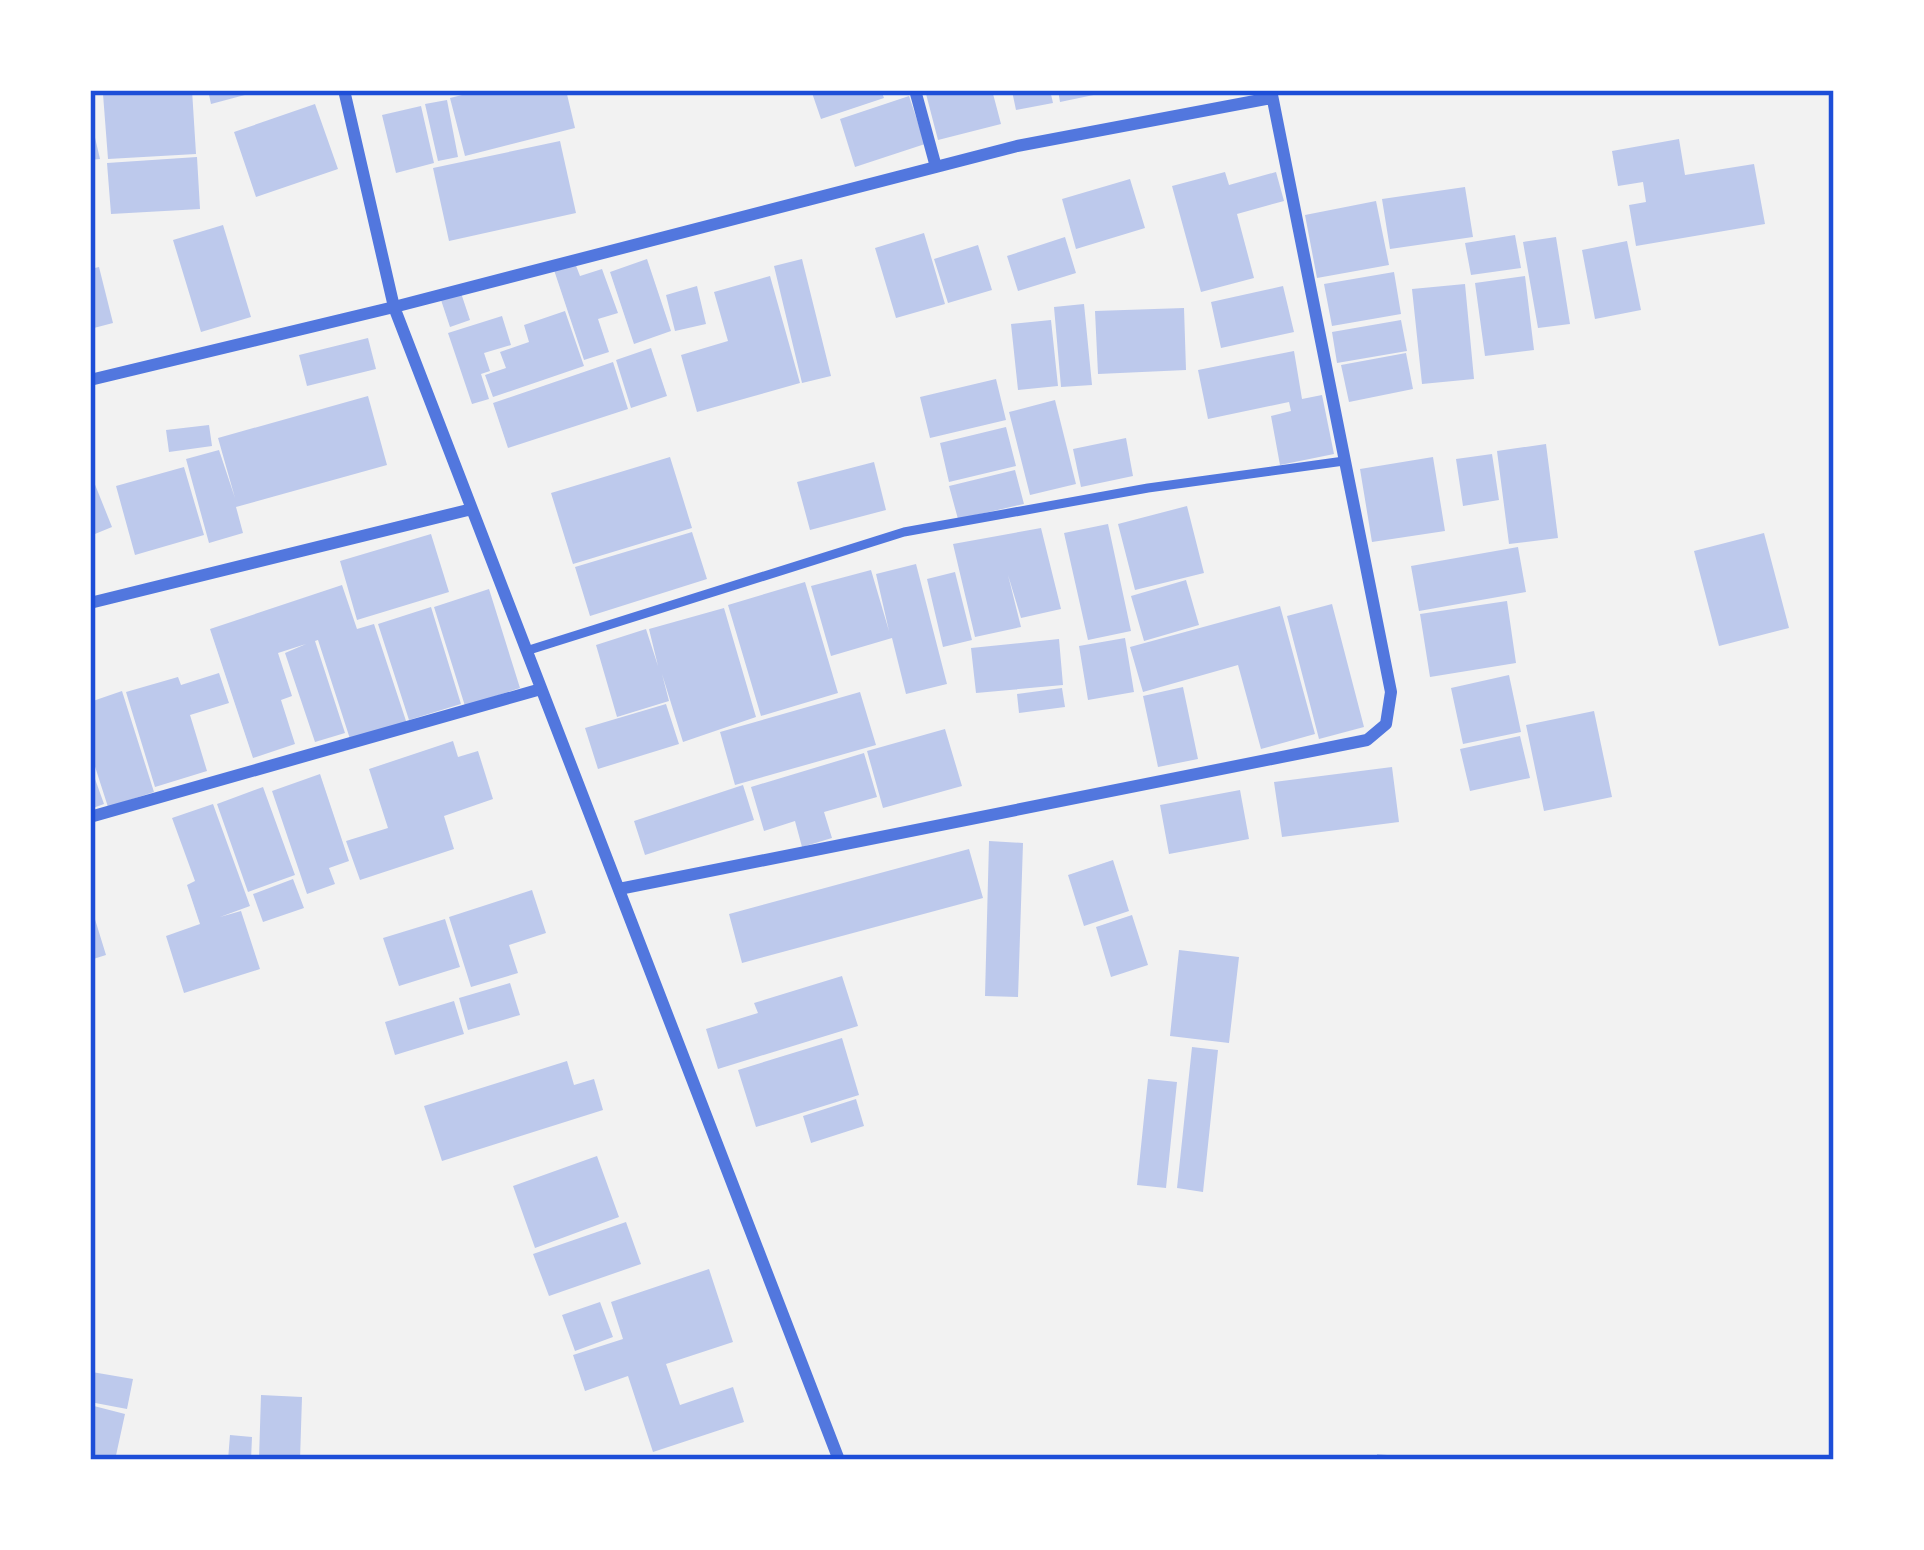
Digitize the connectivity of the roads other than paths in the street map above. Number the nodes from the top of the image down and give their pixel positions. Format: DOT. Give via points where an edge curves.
graph roads {
  1 [pos="344,90"];
  2 [pos="915,90"];
  3 [pos="1271,94"];
  4 [pos="936,167"];
  5 [pos="394,307"];
  6 [pos="90,380"];
  7 [pos="1344,461"];
  8 [pos="472,509"];
  9 [pos="90,603"];
  10 [pos="526,651"];
  11 [pos="541,689"];
  12 [pos="90,817"];
  13 [pos="619,890"];
  14 [pos="839,1460"];
  1 -- 5 [label="street"];
  2 -- 4 [label="street"];
  3 -- 4 [label="street"];
  3 -- 7 [label="street"];
  4 -- 5 [label="street"];
  5 -- 6 [label="street"];
  5 -- 8 [label="street"];
  7 -- 10 [label="lane" via="904,532"];
  7 -- 13 [label="street" via="1391,692 1385,724 1367,740"];
  8 -- 9 [label="street"];
  8 -- 10 [label="street"];
  10 -- 11 [label="street"];
  11 -- 12 [label="street"];
  11 -- 13 [label="street"];
  13 -- 14 [label="street"];
}
